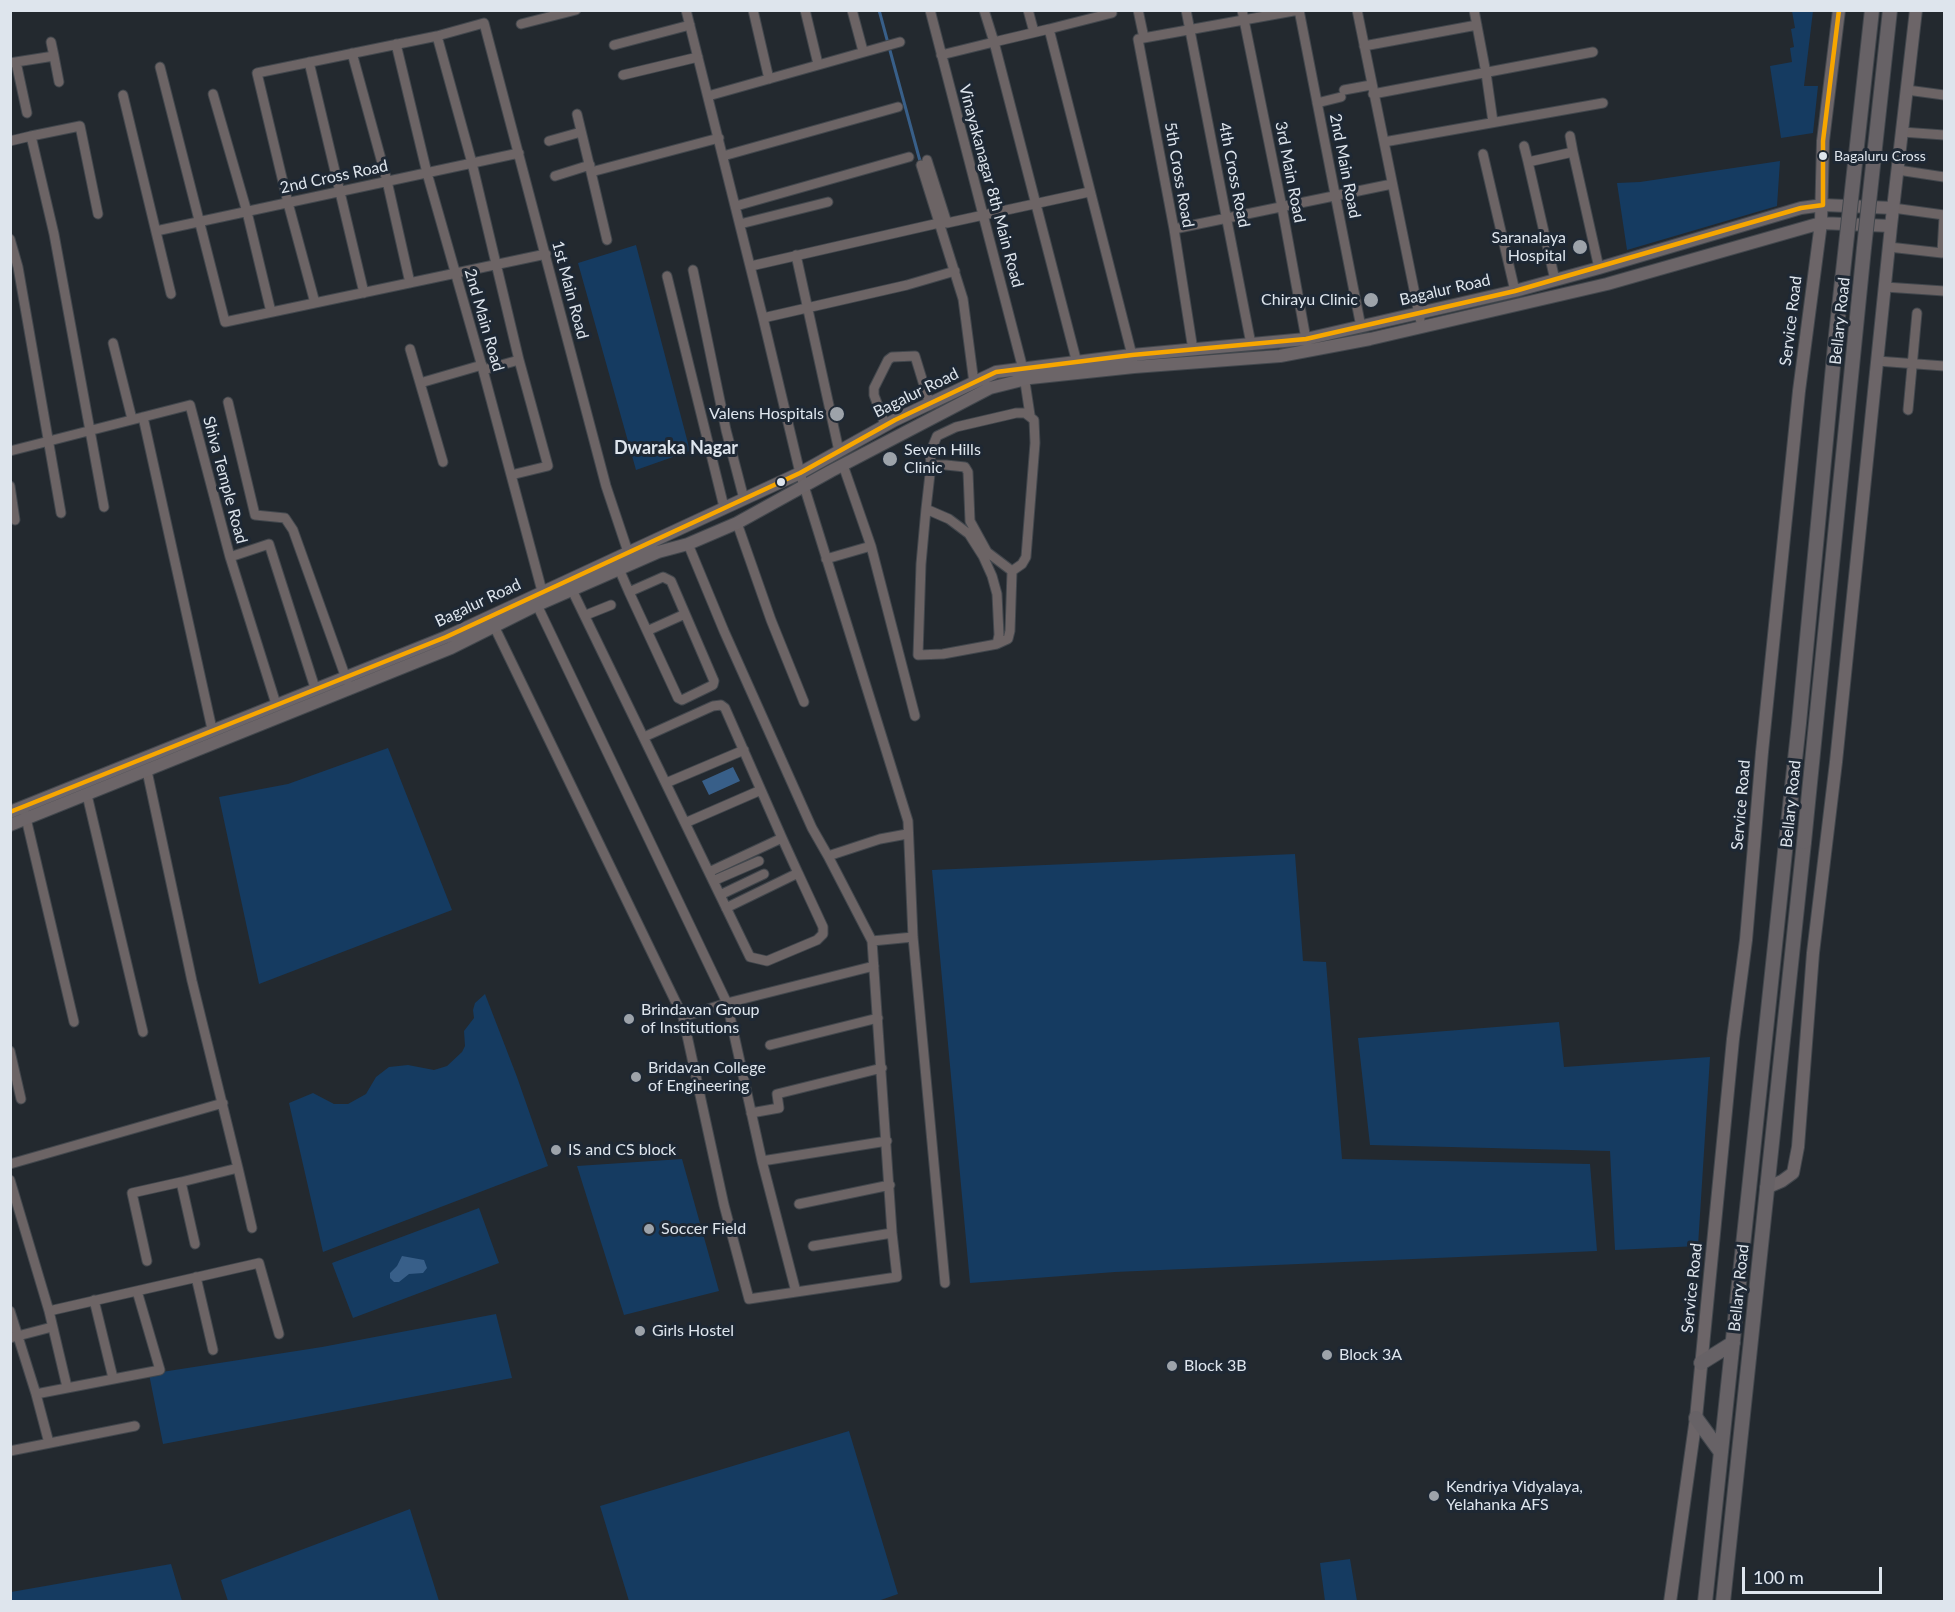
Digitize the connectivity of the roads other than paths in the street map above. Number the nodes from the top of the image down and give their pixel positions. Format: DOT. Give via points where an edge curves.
graph roads {
  1 [pos="576,10"];
  2 [pos="686,10"];
  3 [pos="753,10"];
  4 [pos="805,10"];
  5 [pos="852,10"];
  6 [pos="930,10"];
  7 [pos="984,10"];
  8 [pos="1028,10"];
  9 [pos="1075,10"];
  10 [pos="1138,10"];
  11 [pos="1186,10"];
  12 [pos="1242,10"];
  13 [pos="1299,10"];
  14 [pos="1357,10"];
  15 [pos="1474,10"];
  16 [pos="1839,10"];
  17 [pos="1872,10"];
  18 [pos="1890,10"];
  19 [pos="1916,10"];
  20 [pos="1112,13"];
  21 [pos="1244,21"];
  22 [pos="1078,22"];
  23 [pos="522,24"];
  24 [pos="1477,25"];
  25 [pos="690,26"];
  26 [pos="1048,29"];
  27 [pos="1190,30"];
  28 [pos="1034,32"];
  29 [pos="437,36"];
  30 [pos="1144,38"];
  31 [pos="51,42"];
  32 [pos="900,42"];
  33 [pos="994,42"];
  34 [pos="396,44"];
  35 [pos="615,45"];
  36 [pos="1364,46"];
  37 [pos="863,51"];
  38 [pos="1593,52"];
  39 [pos="352,53"];
  40 [pos="941,55"];
  41 [pos="54,56"];
  42 [pos="698,57"];
  43 [pos="13,62"];
  44 [pos="309,62"];
  45 [pos="818,64"];
  46 [pos="160,66"];
  47 [pos="1486,73"];
  48 [pos="623,75"];
  49 [pos="769,79"];
  50 [pos="59,82"];
  51 [pos="1372,90"];
  52 [pos="1907,90"];
  53 [pos="213,94"];
  54 [pos="123,95"];
  55 [pos="1944,95"];
  56 [pos="708,96"];
  57 [pos="1317,103"];
  58 [pos="1603,103"];
  59 [pos="898,106"];
  60 [pos="27,112"];
  61 [pos="577,114"];
  62 [pos="1493,122"];
  63 [pos="581,132"];
  64 [pos="1902,132"];
  65 [pos="1944,135"];
  66 [pos="31,136"];
  67 [pos="1570,136"];
  68 [pos="718,138"];
  69 [pos="10,141"];
  70 [pos="549,141"];
  71 [pos="1384,142"];
  72 [pos="1524,146"];
  73 [pos="1573,152"];
  74 [pos="519,153"];
  75 [pos="1483,154"];
  76 [pos="723,156"];
  77 [pos="909,157"];
  78 [pos="1528,162"];
  79 [pos="472,163"];
  80 [pos="590,168"];
  81 [pos="1898,170"];
  82 [pos="427,173"];
  83 [pos="555,176"];
  84 [pos="1944,177"];
  85 [pos="387,182"];
  86 [pos="1392,184"];
  87 [pos="340,192"];
  88 [pos="1089,192"];
  89 [pos="1336,196"];
  90 [pos="828,202"];
  91 [pos="288,203"];
  92 [pos="1036,203"];
  93 [pos="1823,205"];
  94 [pos="736,206"];
  95 [pos="1282,207"];
  96 [pos="1893,208"];
  97 [pos="247,212"];
  98 [pos="98,214"];
  99 [pos="983,215"];
  100 [pos="1944,215"];
  101 [pos="1227,218"];
  102 [pos="200,222"];
  103 [pos="939,223"];
  104 [pos="1821,223"];
  105 [pos="740,224"];
  106 [pos="1891,226"];
  107 [pos="1174,229"];
  108 [pos="156,231"];
  109 [pos="10,239"];
  110 [pos="607,240"];
  111 [pos="1889,247"];
  112 [pos="546,254"];
  113 [pos="796,255"];
  114 [pos="496,264"];
  115 [pos="751,266"];
  116 [pos="1599,268"];
  117 [pos="693,270"];
  118 [pos="955,270"];
  119 [pos="454,273"];
  120 [pos="667,276"];
  121 [pos="1555,280"];
  122 [pos="410,283"];
  123 [pos="1885,287"];
  124 [pos="1515,291"];
  125 [pos="1944,291"];
  126 [pos="364,293"];
  127 [pos="171,294"];
  128 [pos="315,303"];
  129 [pos="809,307"];
  130 [pos="271,312"];
  131 [pos="1419,313"];
  132 [pos="1917,314"];
  133 [pos="763,318"];
  134 [pos="1361,327"];
  135 [pos="1422,327"];
  136 [pos="1306,339"];
  137 [pos="113,343"];
  138 [pos="1251,345"];
  139 [pos="410,349"];
  140 [pos="1192,350"];
  141 [pos="519,360"];
  142 [pos="1133,361"];
  143 [pos="1877,361"];
  144 [pos="1077,363"];
  145 [pos="1912,364"];
  146 [pos="1944,366"];
  147 [pos="482,367"];
  148 [pos="1023,374"];
  149 [pos="420,383"];
  150 [pos="974,383"];
  151 [pos="962,396"];
  152 [pos="228,402"];
  153 [pos="930,405"];
  154 [pos="951,409"];
  155 [pos="1908,410"];
  156 [pos="1030,415"];
  157 [pos="143,417"];
  158 [pos="132,419"];
  159 [pos="929,420"];
  160 [pos="885,425"];
  161 [pos="956,427"];
  162 [pos="90,430"];
  163 [pos="937,436"];
  164 [pos="49,442"];
  165 [pos="10,450"];
  166 [pos="839,451"];
  167 [pos="443,462"];
  168 [pos="843,465"];
  169 [pos="931,465"];
  170 [pos="800,473"];
  171 [pos="511,475"];
  172 [pos="10,486"];
  173 [pos="804,486"];
  174 [pos="744,499"];
  175 [pos="104,507"];
  176 [pos="724,507"];
  177 [pos="926,509"];
  178 [pos="61,513"];
  179 [pos="15,520"];
  180 [pos="737,523"];
  181 [pos="688,544"];
  182 [pos="871,546"];
  183 [pos="230,556"];
  184 [pos="630,558"];
  185 [pos="826,559"];
  186 [pos="619,569"];
  187 [pos="1012,571"];
  188 [pos="572,590"];
  189 [pos="628,592"];
  190 [pos="547,595"];
  191 [pos="537,605"];
  192 [pos="611,605"];
  193 [pos="586,615"];
  194 [pos="685,615"];
  195 [pos="494,626"];
  196 [pos="647,631"];
  197 [pos="997,644"];
  198 [pos="346,676"];
  199 [pos="315,688"];
  200 [pos="350,688"];
  201 [pos="804,702"];
  202 [pos="276,704"];
  203 [pos="915,716"];
  204 [pos="212,729"];
  205 [pos="644,736"];
  206 [pos="744,750"];
  207 [pos="147,771"];
  208 [pos="666,783"];
  209 [pos="761,790"];
  210 [pos="87,795"];
  211 [pos="23,807"];
  212 [pos="10,812"];
  213 [pos="27,819"];
  214 [pos="686,823"];
  215 [pos="10,825"];
  216 [pos="908,834"];
  217 [pos="782,838"];
  218 [pos="828,856"];
  219 [pos="759,861"];
  220 [pos="798,873"];
  221 [pos="764,874"];
  222 [pos="711,876"];
  223 [pos="720,895"];
  224 [pos="726,908"];
  225 [pos="913,937"];
  226 [pos="872,941"];
  227 [pos="874,966"];
  228 [pos="727,1003"];
  229 [pos="683,1017"];
  230 [pos="878,1018"];
  231 [pos="74,1022"];
  232 [pos="143,1032"];
  233 [pos="770,1045"];
  234 [pos="10,1051"];
  235 [pos="882,1068"];
  236 [pos="21,1099"];
  237 [pos="223,1103"];
  238 [pos="751,1113"];
  239 [pos="887,1141"];
  240 [pos="762,1161"];
  241 [pos="10,1164"];
  242 [pos="238,1168"];
  243 [pos="10,1180"];
  244 [pos="181,1182"];
  245 [pos="890,1185"];
  246 [pos="1766,1188"];
  247 [pos="799,1204"];
  248 [pos="252,1228"];
  249 [pos="892,1233"];
  250 [pos="195,1244"];
  251 [pos="813,1246"];
  252 [pos="147,1260"];
  253 [pos="196,1277"];
  254 [pos="945,1283"];
  255 [pos="136,1291"];
  256 [pos="796,1292"];
  257 [pos="94,1300"];
  258 [pos="10,1311"];
  259 [pos="49,1311"];
  260 [pos="52,1327"];
  261 [pos="279,1334"];
  262 [pos="14,1336"];
  263 [pos="1733,1343"];
  264 [pos="213,1350"];
  265 [pos="1701,1363"];
  266 [pos="113,1378"];
  267 [pos="67,1387"];
  268 [pos="36,1394"];
  269 [pos="1696,1418"];
  270 [pos="135,1426"];
  271 [pos="50,1443"];
  272 [pos="10,1451"];
  273 [pos="1720,1451"];
  274 [pos="1670,1602"];
  275 [pos="1705,1602"];
  276 [pos="1723,1602"];
  1 -- 23 [label="street"];
  2 -- 25 [label="street"];
  3 -- 49 [label="street"];
  4 -- 45 [label="street"];
  5 -- 37 [label="street"];
  6 -- 40 [label="street, Vinayakanagar 8th Main Road"];
  7 -- 33 [label="street"];
  8 -- 28 [label="street"];
  9 -- 22 [label="street"];
  10 -- 30 [label="street, 5th Cross Road"];
  11 -- 27 [label="street, 4th Cross Road"];
  12 -- 21 [label="street, 3rd Main Road"];
  13 -- 21 [label="street"];
  13 -- 57 [label="street, 2nd Main Road"];
  14 -- 36 [label="street"];
  15 -- 24 [label="street"];
  16 -- 93 [label="main road, Service Road" via="1823,141"];
  17 -- 263 [label="highway, Bellary Road, bridge"];
  18 -- 246 [label="highway, Bellary Road, bridge"];
  19 -- 52 [label="main road"];
  20 -- 22 [label="street"];
  21 -- 27 [label="street"];
  21 -- 95 [label="street, 3rd Main Road"];
  22 -- 26 [label="street"];
  24 -- 36 [label="street"];
  24 -- 47 [label="street"];
  25 -- 35 [label="street"];
  25 -- 42 [label="street"];
  26 -- 28 [label="street"];
  26 -- 88 [label="street"];
  27 -- 30 [label="street"];
  27 -- 101 [label="street, 4th Cross Road"];
  28 -- 33 [label="street"];
  29 -- 34 [label="street"];
  29 -- 74 [label="street, 1st Main Road" via="484,23"];
  29 -- 79 [label="street"];
  30 -- 107 [label="street, 5th Cross Road" via="1138,39"];
  31 -- 41 [label="street"];
  32 -- 37 [label="street"];
  33 -- 40 [label="street"];
  33 -- 92 [label="street"];
  34 -- 39 [label="street"];
  34 -- 82 [label="street, 2nd Main Road"];
  36 -- 51 [label="street"];
  37 -- 45 [label="street"];
  38 -- 47 [label="street"];
  39 -- 44 [label="street"];
  39 -- 85 [label="street"];
  40 -- 99 [label="street, Vinayakanagar 8th Main Road"];
  41 -- 43 [label="street"];
  41 -- 50 [label="street"];
  42 -- 48 [label="street"];
  42 -- 56 [label="street"];
  43 -- 60 [label="street"];
  44 -- 87 [label="street"];
  44 -- 91 [label="street" via="257,73"];
  45 -- 49 [label="street"];
  46 -- 102 [label="street"];
  47 -- 51 [label="street"];
  47 -- 62 [label="street"];
  49 -- 56 [label="street"];
  51 -- 57 [label="street"];
  51 -- 71 [label="street"];
  52 -- 55 [label="street"];
  52 -- 64 [label="main road"];
  53 -- 97 [label="street"];
  54 -- 108 [label="street"];
  56 -- 68 [label="street"];
  57 -- 89 [label="street, 2nd Main Road"];
  58 -- 62 [label="street"];
  59 -- 76 [label="street"];
  61 -- 63 [label="street"];
  62 -- 71 [label="street"];
  63 -- 70 [label="street"];
  63 -- 80 [label="street"];
  64 -- 65 [label="street"];
  64 -- 81 [label="main road"];
  66 -- 69 [label="street"];
  66 -- 98 [label="street" via="80,126"];
  66 -- 162 [label="street" via="54,234"];
  67 -- 73 [label="street"];
  68 -- 76 [label="street"];
  68 -- 80 [label="street"];
  71 -- 86 [label="street"];
  72 -- 78 [label="street"];
  73 -- 78 [label="street"];
  73 -- 116 [label="street"];
  74 -- 79 [label="street, 2nd Cross Road"];
  74 -- 112 [label="street, 1st Main Road"];
  75 -- 124 [label="street"];
  76 -- 94 [label="street"];
  77 -- 94 [label="street"];
  78 -- 121 [label="street"];
  79 -- 82 [label="street, 2nd Cross Road"];
  79 -- 114 [label="street"];
  80 -- 83 [label="street"];
  80 -- 110 [label="street"];
  81 -- 84 [label="street"];
  81 -- 96 [label="main road"];
  82 -- 85 [label="street, 2nd Cross Road"];
  82 -- 119 [label="street, 2nd Main Road"];
  85 -- 87 [label="street, 2nd Cross Road"];
  85 -- 122 [label="street"];
  86 -- 89 [label="street"];
  86 -- 131 [label="street"];
  87 -- 91 [label="street, 2nd Cross Road"];
  87 -- 126 [label="street"];
  88 -- 92 [label="street"];
  88 -- 142 [label="street"];
  89 -- 95 [label="street"];
  89 -- 134 [label="street, 2nd Main Road"];
  90 -- 105 [label="street"];
  91 -- 97 [label="street, 2nd Cross Road"];
  91 -- 128 [label="street"];
  92 -- 99 [label="street"];
  92 -- 144 [label="street"];
  93 -- 96 [label="main road, Bagalur Road"];
  93 -- 104 [label="main road, Service Road"];
  93 -- 116 [label="main road, Bagalur Road" via="1801,208"];
  94 -- 105 [label="street"];
  95 -- 101 [label="street"];
  95 -- 136 [label="street, 3rd Main Road"];
  96 -- 100 [label="street"];
  96 -- 106 [label="main road"];
  97 -- 102 [label="street, 2nd Cross Road"];
  97 -- 130 [label="street"];
  99 -- 103 [label="street" via="947,224 924,163"];
  99 -- 148 [label="street, Vinayakanagar 8th Main Road"];
  100 -- 111 [label="street" via="1942,253"];
  101 -- 107 [label="street"];
  101 -- 138 [label="street, 4th Cross Road"];
  102 -- 108 [label="street, 2nd Cross Road"];
  102 -- 130 [label="street" via="225,322"];
  103 -- 113 [label="street"];
  103 -- 118 [label="street"];
  104 -- 106 [label="main road, Bagalur Road"];
  104 -- 135 [label="main road, Bagalur Road" via="1607,284"];
  104 -- 265 [label="main road, Service Road" via="1799,390"];
  105 -- 115 [label="street"];
  106 -- 111 [label="main road"];
  107 -- 140 [label="street, 5th Cross Road"];
  108 -- 127 [label="street"];
  109 -- 164 [label="street"];
  111 -- 123 [label="main road"];
  112 -- 114 [label="street"];
  112 -- 184 [label="street, 1st Main Road" via="606,486"];
  113 -- 115 [label="street"];
  113 -- 129 [label="street"];
  114 -- 119 [label="street"];
  114 -- 141 [label="street"];
  115 -- 133 [label="street"];
  116 -- 121 [label="main road, Bagalur Road"];
  117 -- 174 [label="street"];
  118 -- 129 [label="street"];
  118 -- 150 [label="street" via="963,299"];
  119 -- 122 [label="street"];
  119 -- 147 [label="street, 2nd Main Road"];
  120 -- 176 [label="street"];
  121 -- 124 [label="main road, Bagalur Road"];
  122 -- 126 [label="street"];
  123 -- 125 [label="street"];
  123 -- 143 [label="main road"];
  124 -- 131 [label="main road, Bagalur Road"];
  126 -- 128 [label="street"];
  128 -- 130 [label="street"];
  129 -- 133 [label="street"];
  129 -- 166 [label="street"];
  131 -- 134 [label="main road, Bagalur Road"];
  131 -- 135 [label="street"];
  132 -- 145 [label="street"];
  133 -- 170 [label="street"];
  134 -- 136 [label="main road, Bagalur Road"];
  135 -- 142 [label="main road, Bagalur Road" via="1280,356"];
  136 -- 138 [label="main road, Bagalur Road"];
  137 -- 158 [label="street"];
  138 -- 140 [label="main road, Bagalur Road"];
  139 -- 149 [label="street"];
  140 -- 142 [label="main road, Bagalur Road"];
  141 -- 147 [label="street"];
  141 -- 171 [label="street" via="548,466"];
  142 -- 144 [label="main road, Bagalur Road"];
  142 -- 148 [label="main road, Bagalur Road"];
  143 -- 145 [label="street"];
  143 -- 246 [label="main road" via="1813,952 1798,1148 1792,1173"];
  144 -- 148 [label="main road, Bagalur Road"];
  145 -- 146 [label="street"];
  145 -- 155 [label="street"];
  147 -- 149 [label="street"];
  147 -- 171 [label="street, 2nd Main Road"];
  148 -- 150 [label="main road, Bagalur Road" via="996,372"];
  148 -- 151 [label="main road, Bagalur Road"];
  148 -- 156 [label="street, Vinayakanagar 8th Main Road"];
  149 -- 167 [label="street"];
  150 -- 151 [label="main road, Bagalur Road"];
  151 -- 153 [label="main road, Bagalur Road"];
  151 -- 154 [label="main road, Bagalur Road"];
  152 -- 198 [label="street" via="255,515 285,518 293,530"];
  153 -- 160 [label="main road, Bagalur Road"];
  153 -- 160 [label="street" via="915,356 892,357 874,388"];
  154 -- 159 [label="main road, Bagalur Road"];
  154 -- 161 [label="street"];
  156 -- 161 [label="street" via="1016,413"];
  156 -- 187 [label="street, Vinayakanagar 8th Main Road" via="1034,420 1035,443 1026,557"];
  157 -- 158 [label="street, Shiva Temple Road"];
  157 -- 183 [label="street, Shiva Temple Road" via="190,405"];
  157 -- 204 [label="street"];
  158 -- 162 [label="street, Shiva Temple Road"];
  159 -- 163 [label="street"];
  159 -- 168 [label="main road, Bagalur Road"];
  160 -- 166 [label="main road, Bagalur Road"];
  161 -- 163 [label="street"];
  162 -- 164 [label="street, Shiva Temple Road"];
  162 -- 175 [label="street"];
  163 -- 169 [label="street" via="930,453"];
  164 -- 165 [label="street, Shiva Temple Road"];
  164 -- 178 [label="street"];
  166 -- 170 [label="main road, Bagalur Road"];
  168 -- 173 [label="main road, Bagalur Road"];
  168 -- 182 [label="street"];
  169 -- 177 [label="street"];
  169 -- 187 [label="street" via="965,467 970,521 987,552"];
  170 -- 173 [label="street"];
  170 -- 174 [label="main road, Bagalur Road"];
  171 -- 190 [label="street, 2nd Main Road"];
  172 -- 179 [label="street"];
  173 -- 180 [label="main road, Bagalur Road"];
  173 -- 185 [label="street"];
  174 -- 176 [label="main road, Bagalur Road"];
  176 -- 184 [label="main road, Bagalur Road" via="651,540"];
  177 -- 197 [label="street" via="969,534 983,556 997,594"];
  177 -- 197 [label="street" via="918,655"];
  180 -- 181 [label="main road, Bagalur Road"];
  180 -- 201 [label="street"];
  181 -- 184 [label="main road, Bagalur Road"];
  181 -- 218 [label="street" via="807,818"];
  182 -- 185 [label="street"];
  182 -- 203 [label="street"];
  183 -- 199 [label="street" via="268,544"];
  183 -- 202 [label="street, Shiva Temple Road"];
  184 -- 186 [label="main road, Bagalur Road"];
  184 -- 190 [label="main road, Bagalur Road"];
  185 -- 216 [label="street" via="908,821"];
  186 -- 188 [label="main road, Bagalur Road"];
  186 -- 189 [label="street"];
  187 -- 197 [label="street" via="1010,631 1008,639"];
  188 -- 190 [label="main road, Bagalur Road"];
  188 -- 193 [label="street"];
  189 -- 194 [label="street" via="667,578"];
  189 -- 196 [label="street"];
  190 -- 191 [label="main road, Bagalur Road"];
  190 -- 198 [label="main road, Bagalur Road"];
  191 -- 195 [label="main road, Bagalur Road"];
  191 -- 228 [label="street"];
  192 -- 193 [label="street"];
  193 -- 205 [label="street"];
  194 -- 196 [label="street"];
  194 -- 196 [label="street" via="714,681 710,688 682,700"];
  195 -- 200 [label="main road, Bagalur Road" via="451,648"];
  195 -- 229 [label="street"];
  198 -- 199 [label="main road, Bagalur Road"];
  198 -- 200 [label="street"];
  199 -- 202 [label="main road, Bagalur Road"];
  200 -- 207 [label="main road, Bagalur Road"];
  202 -- 204 [label="main road, Bagalur Road"];
  204 -- 211 [label="main road, Bagalur Road"];
  205 -- 206 [label="street" via="721,705"];
  205 -- 208 [label="street"];
  206 -- 208 [label="street"];
  206 -- 209 [label="street"];
  207 -- 210 [label="main road, Bagalur Road"];
  207 -- 237 [label="street"];
  208 -- 214 [label="street"];
  209 -- 214 [label="street"];
  209 -- 217 [label="street"];
  210 -- 213 [label="main road, Bagalur Road"];
  210 -- 232 [label="street"];
  211 -- 212 [label="main road, Bagalur Road"];
  211 -- 213 [label="street"];
  213 -- 215 [label="main road, Bagalur Road"];
  213 -- 231 [label="street"];
  214 -- 222 [label="street"];
  216 -- 218 [label="street"];
  216 -- 225 [label="street"];
  217 -- 220 [label="street"];
  217 -- 222 [label="street"];
  218 -- 226 [label="street"];
  219 -- 222 [label="street"];
  220 -- 224 [label="street"];
  220 -- 224 [label="street" via="823,927 817,940 767,961 757,960 750,957"];
  221 -- 223 [label="street"];
  222 -- 223 [label="street"];
  223 -- 224 [label="street"];
  225 -- 226 [label="street"];
  225 -- 254 [label="street"];
  226 -- 227 [label="street"];
  227 -- 228 [label="street"];
  227 -- 230 [label="street"];
  228 -- 229 [label="street"];
  228 -- 238 [label="street"];
  229 -- 256 [label="street" via="749,1299"];
  230 -- 233 [label="street"];
  230 -- 235 [label="street"];
  234 -- 236 [label="street"];
  235 -- 238 [label="street" via="777,1094 779,1108"];
  235 -- 239 [label="street"];
  237 -- 241 [label="street"];
  237 -- 242 [label="street"];
  238 -- 240 [label="street"];
  239 -- 240 [label="street"];
  239 -- 245 [label="street"];
  240 -- 256 [label="street"];
  242 -- 244 [label="street"];
  242 -- 248 [label="street"];
  243 -- 259 [label="street"];
  244 -- 250 [label="street"];
  244 -- 252 [label="street" via="132,1193"];
  245 -- 247 [label="street"];
  245 -- 249 [label="street"];
  246 -- 276 [label="highway, Bellary Road"];
  249 -- 251 [label="street"];
  249 -- 256 [label="street" via="897,1277"];
  253 -- 255 [label="street"];
  253 -- 261 [label="street" via="259,1263"];
  253 -- 264 [label="street"];
  255 -- 257 [label="street"];
  255 -- 266 [label="street" via="160,1370"];
  257 -- 259 [label="street"];
  257 -- 266 [label="street"];
  258 -- 262 [label="street"];
  259 -- 260 [label="street"];
  260 -- 262 [label="street"];
  260 -- 267 [label="street"];
  262 -- 268 [label="street"];
  263 -- 265 [label="highway"];
  263 -- 273 [label="highway, Bellary Road"];
  265 -- 269 [label="main road, Service Road"];
  266 -- 267 [label="street"];
  267 -- 268 [label="street"];
  268 -- 271 [label="street"];
  269 -- 273 [label="highway"];
  269 -- 274 [label="main road, Service Road"];
  270 -- 271 [label="street"];
  271 -- 272 [label="street"];
  273 -- 275 [label="highway, Bellary Road"];
}
